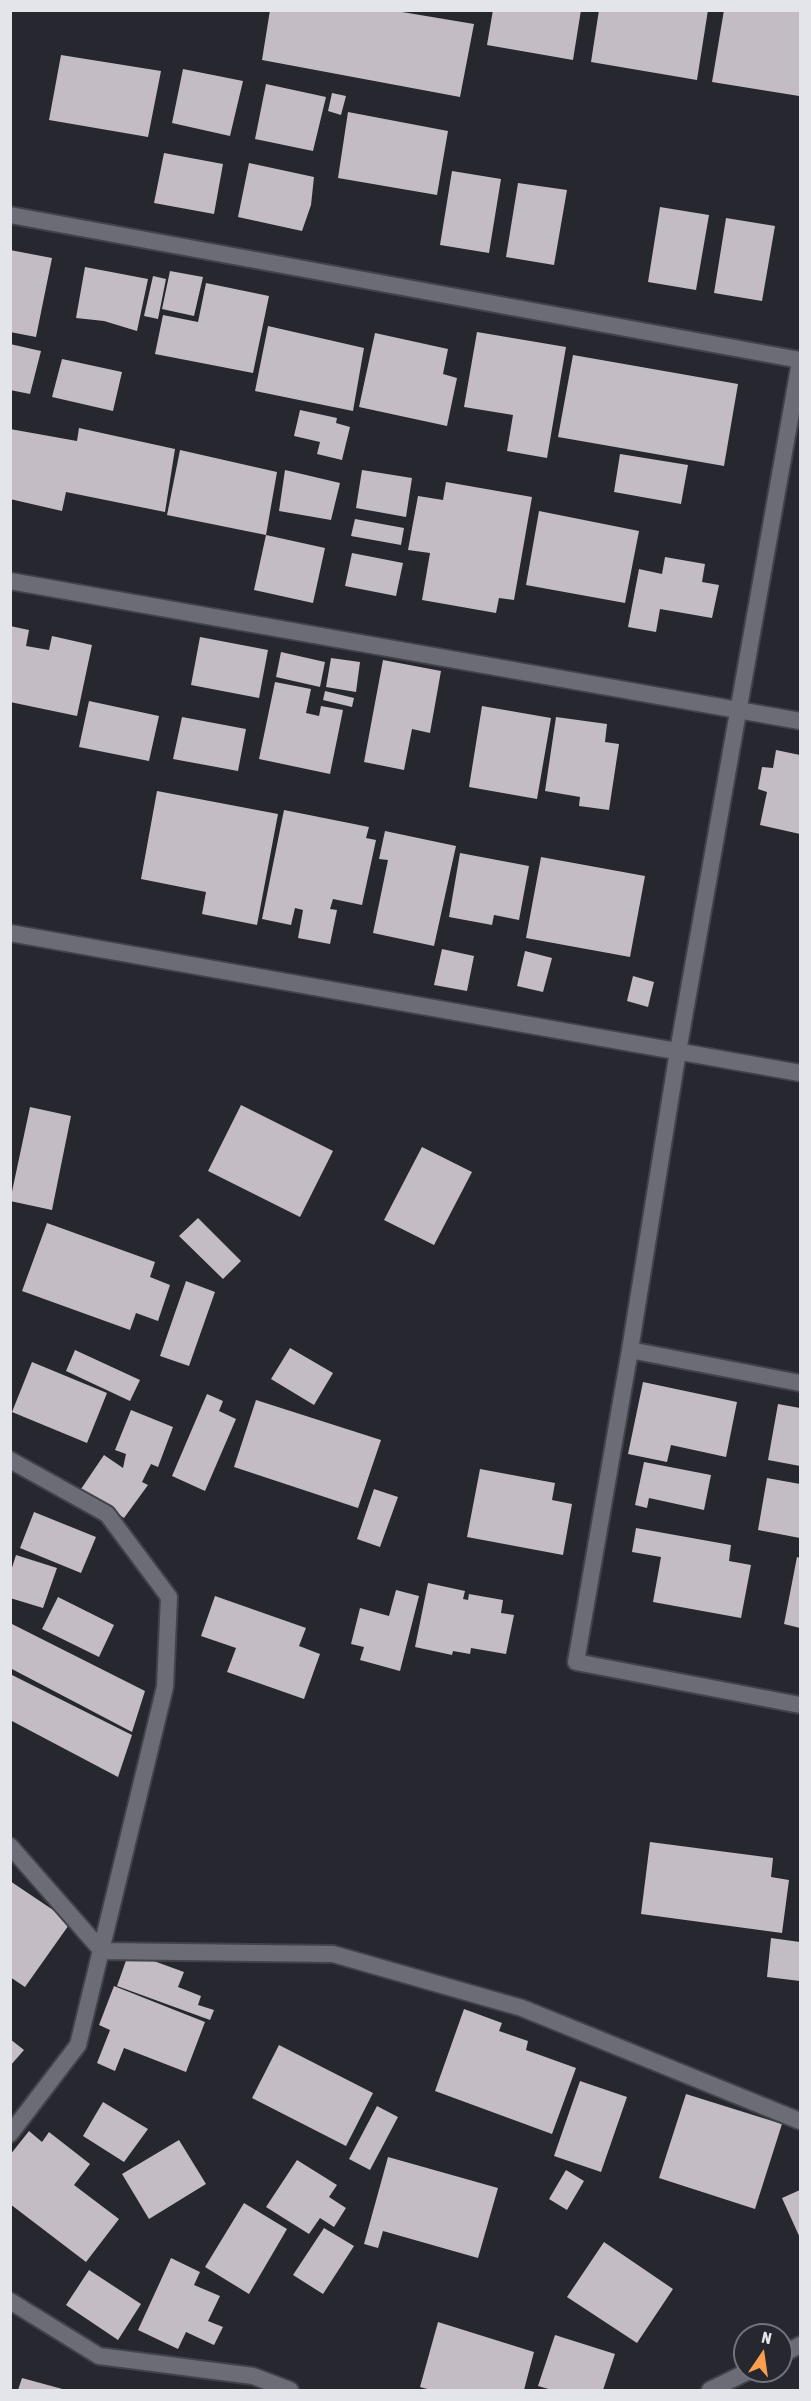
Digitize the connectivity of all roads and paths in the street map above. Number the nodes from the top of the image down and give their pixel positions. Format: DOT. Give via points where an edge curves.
graph roads {
  1 [pos="10,215"];
  2 [pos="801,362"];
  3 [pos="10,581"];
  4 [pos="740,710"];
  5 [pos="801,721"];
  6 [pos="10,933"];
  7 [pos="678,1051"];
  8 [pos="801,1073"];
  9 [pos="630,1350"];
  10 [pos="801,1383"];
  11 [pos="10,1460"];
  12 [pos="801,1705"];
  13 [pos="10,1846"];
  14 [pos="102,1951"];
  15 [pos="801,2121"];
  16 [pos="10,2134"];
  17 [pos="10,2301"];
  18 [pos="733,2379"];
  19 [pos="290,2391"];
  20 [pos="710,2391"];
  1 -- 2 [label="street"];
  2 -- 4 [label="street"];
  3 -- 4 [label="street"];
  4 -- 5 [label="street"];
  4 -- 7 [label="street"];
  6 -- 7 [label="street"];
  7 -- 8 [label="street"];
  7 -- 9 [label="street"];
  9 -- 10 [label="street"];
  9 -- 12 [label="street" via="576,1662"];
  11 -- 14 [label="street" via="108,1514 169,1597 165,1687"];
  13 -- 14 [label="street"];
  14 -- 15 [label="street" via="333,1954 522,2008"];
  14 -- 16 [label="street" via="78,2045"];
  17 -- 19 [label="street" via="99,2356 253,2376"];
  18 -- 20 [label="street"];
}
